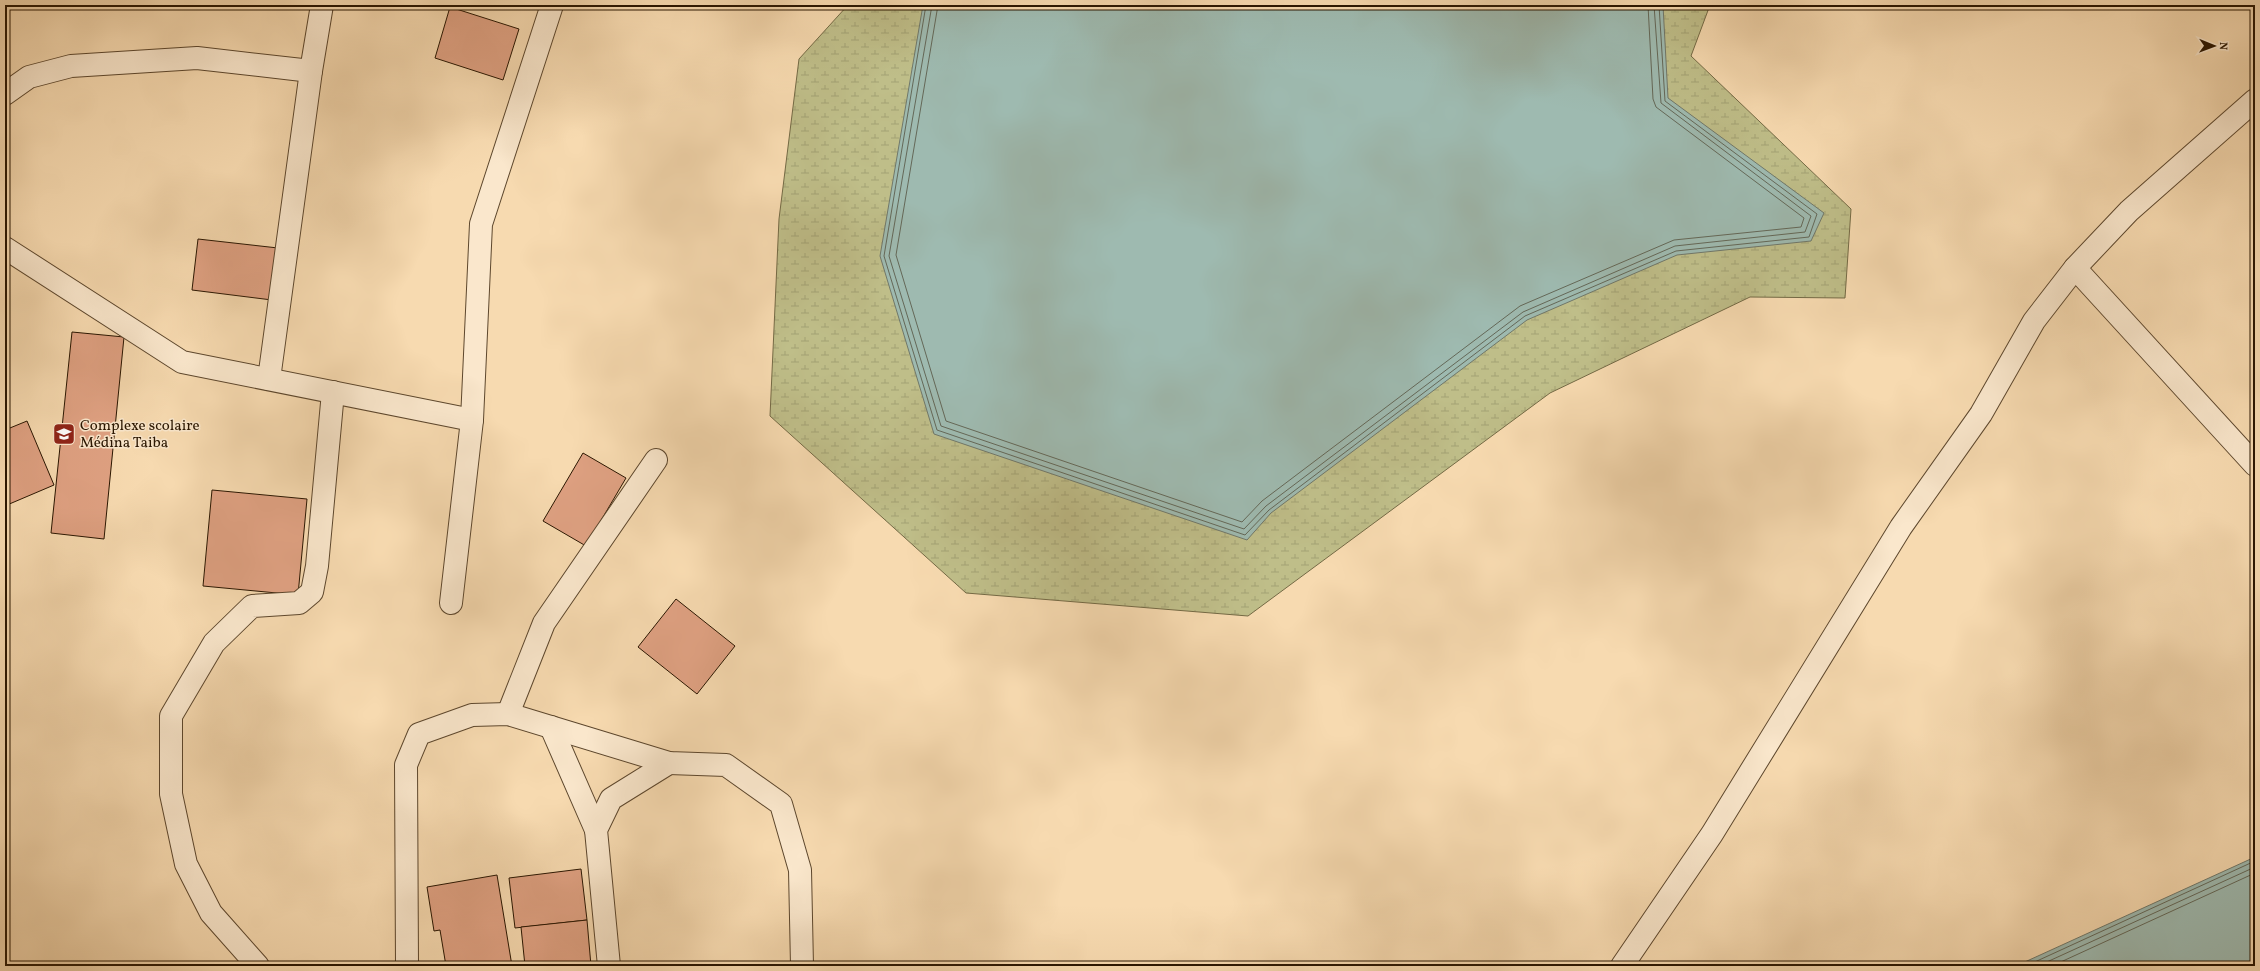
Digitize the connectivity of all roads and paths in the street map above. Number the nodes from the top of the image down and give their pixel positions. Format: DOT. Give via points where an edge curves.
graph roads {
  1 [pos="322,5"];
  2 [pos="552,5"];
  3 [pos="311,71"];
  4 [pos="5,94"];
  5 [pos="2255,100"];
  6 [pos="5,248"];
  7 [pos="2075,268"];
  8 [pos="268,379"];
  9 [pos="333,392"];
  10 [pos="472,420"];
  11 [pos="656,460"];
  12 [pos="2255,465"];
  13 [pos="451,603"];
  14 [pos="508,714"];
  15 [pos="551,727"];
  16 [pos="669,763"];
  17 [pos="596,830"];
  18 [pos="258,966"];
  19 [pos="407,966"];
  20 [pos="609,966"];
  21 [pos="802,966"];
  22 [pos="1622,966"];
  1 -- 3 [label="street"];
  2 -- 10 [label="street" via="481,224"];
  3 -- 4 [label="street" via="197,58 71,66 29,77"];
  3 -- 8 [label="street"];
  5 -- 7 [label="street" via="2129,211"];
  6 -- 8 [label="street" via="182,362"];
  7 -- 12 [label="street"];
  7 -- 22 [label="street" via="2034,321 1981,414 1901,527 1712,834"];
  8 -- 9 [label="street"];
  9 -- 10 [label="street"];
  9 -- 18 [label="street" via="318,566 312,592 298,603 252,606 214,643 171,716 171,794 186,864 211,913"];
  10 -- 13 [label="street"];
  11 -- 14 [label="street" via="544,624"];
  14 -- 15 [label="street"];
  14 -- 19 [label="street" via="472,715 419,734 406,765"];
  15 -- 16 [label="street"];
  15 -- 17 [label="street"];
  16 -- 17 [label="street" via="611,799"];
  16 -- 21 [label="street" via="726,765 781,804 800,870"];
  17 -- 20 [label="street"];
}
